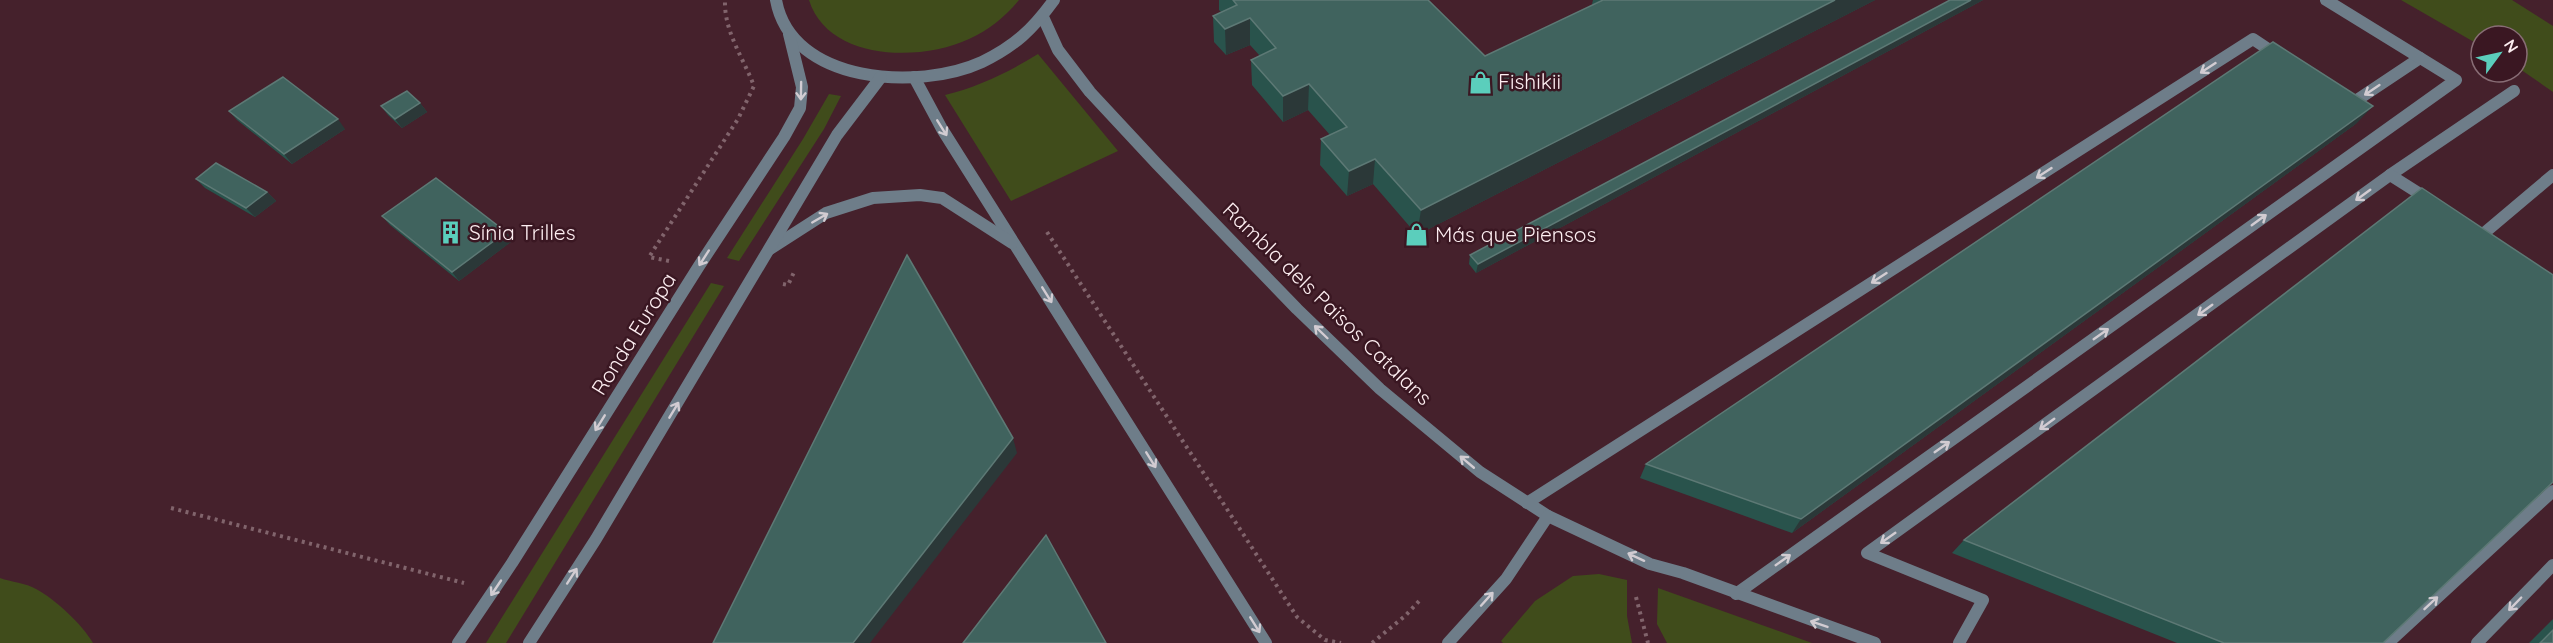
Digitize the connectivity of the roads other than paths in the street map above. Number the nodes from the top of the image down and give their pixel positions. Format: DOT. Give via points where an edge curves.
graph roads {
  1 [pos="776,0"];
  2 [pos="1054,0"];
  3 [pos="2326,0"];
  4 [pos="1043,17"];
  5 [pos="789,34"];
  6 [pos="2420,58"];
  7 [pos="2292,65"];
  8 [pos="881,77"];
  9 [pos="914,77"];
  10 [pos="2332,91"];
  11 [pos="2514,91"];
  12 [pos="2553,175"];
  13 [pos="2390,176"];
  14 [pos="2436,205"];
  15 [pos="2483,234"];
  16 [pos="1016,245"];
  17 [pos="770,249"];
  18 [pos="2553,491"];
  19 [pos="1527,503"];
  20 [pos="1548,516"];
  21 [pos="2553,565"];
  22 [pos="1736,594"];
  23 [pos="458,643"];
  24 [pos="529,643"];
  25 [pos="1266,643"];
  26 [pos="1448,643"];
  27 [pos="1875,643"];
  28 [pos="1959,643"];
  29 [pos="2388,643"];
  30 [pos="2477,643"];
  1 -- 5 [label="street, Ronda Europa" via="778,14"];
  2 -- 4 [label="street, Ronda Europa"];
  3 -- 6 [label="street"];
  4 -- 9 [label="street, Ronda Europa" via="1014,43 989,57 961,68"];
  19 -- 4 [label="street, Rambla dels Països Catalans, one-way" via="1480,472 1380,389 1297,309 1090,92 1058,50"];
  5 -- 8 [label="street, Ronda Europa" via="812,55 832,65"];
  5 -- 23 [label="street, Ronda Europa, one-way" via="802,87 800,108"];
  6 -- 10 [label="street, one-way" via="2351,104"];
  22 -- 6 [label="street, one-way" via="2456,80"];
  7 -- 19 [label="street, one-way" via="2253,39"];
  8 -- 9 [label="street, Ronda Europa"];
  8 -- 17 [label="street" via="837,135"];
  9 -- 16 [label="street, one-way" via="942,129"];
  11 -- 13 [label="street"];
  12 -- 15 [label="street"];
  13 -- 14 [label="street"];
  13 -- 28 [label="street, one-way" via="1867,553 1983,600"];
  17 -- 16 [label="street, one-way" via="826,213 873,198 920,195 942,198"];
  16 -- 25 [label="street, one-way"];
  24 -- 17 [label="street, one-way"];
  29 -- 18 [label="street, one-way"];
  19 -- 20 [label="street, Rambla dels Països Catalans"];
  22 -- 20 [label="street, Rambla dels Països Catalans, one-way" via="1650,564"];
  26 -- 20 [label="street, one-way" via="1506,579"];
  21 -- 30 [label="street, one-way"];
  27 -- 22 [label="street, Rambla dels Països Catalans, one-way"];
}
